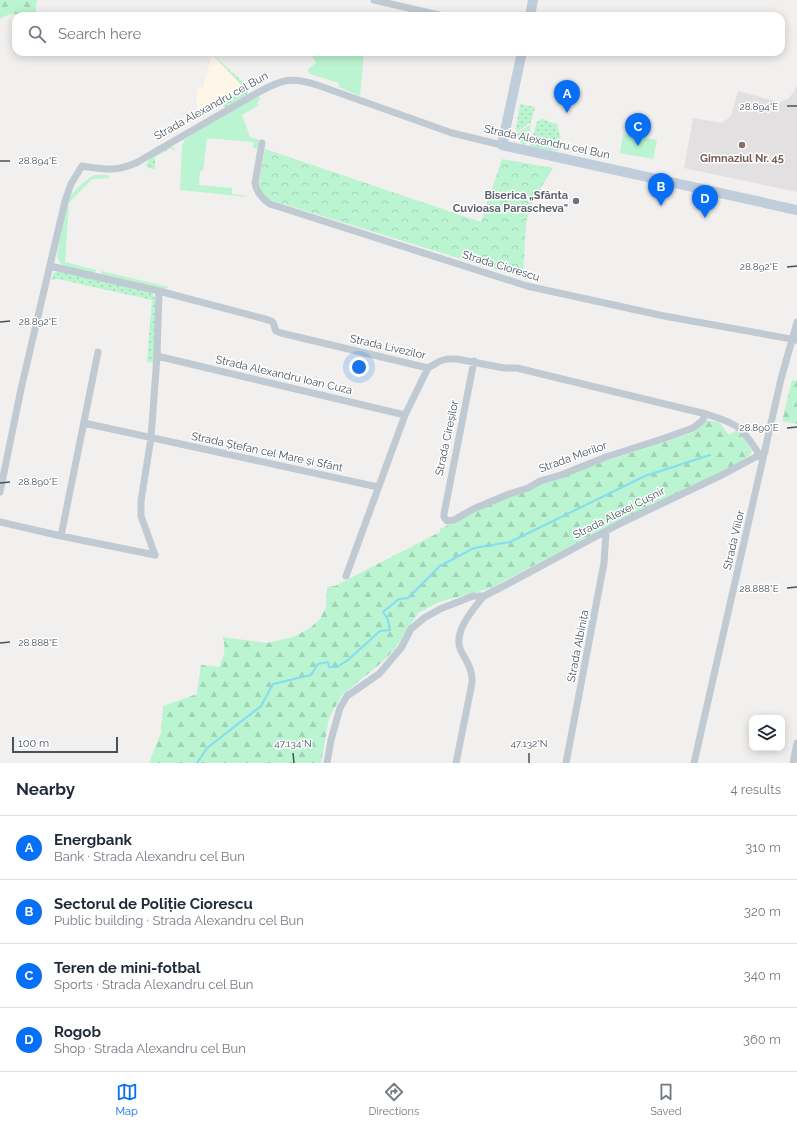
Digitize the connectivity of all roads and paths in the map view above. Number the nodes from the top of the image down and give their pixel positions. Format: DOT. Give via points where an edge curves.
graph roads {
  1 [pos="374,0"];
  2 [pos="533,0"];
  3 [pos="426,12"];
  4 [pos="531,12"];
  5 [pos="521,56"];
  6 [pos="262,143"];
  7 [pos="502,146"];
  8 [pos="797,210"];
  9 [pos="50,266"];
  10 [pos="159,291"];
  11 [pos="797,322"];
  12 [pos="795,339"];
  13 [pos="98,352"];
  14 [pos="157,356"];
  15 [pos="474,361"];
  16 [pos="428,368"];
  17 [pos="706,414"];
  18 [pos="405,416"];
  19 [pos="84,424"];
  20 [pos="151,438"];
  21 [pos="762,453"];
  22 [pos="378,487"];
  23 [pos="0,492"];
  24 [pos="445,520"];
  25 [pos="0,522"];
  26 [pos="606,532"];
  27 [pos="61,536"];
  28 [pos="346,576"];
  29 [pos="484,596"];
  30 [pos="797,743"];
  31 [pos="327,763"];
  32 [pos="456,763"];
  33 [pos="566,763"];
  34 [pos="694,763"];
  35 [pos="793,763"];
  1 -- 3 [label="street"];
  2 -- 4 [label="street"];
  5 -- 7 [label="street"];
  6 -- 12 [label="street, Strada Ciorescu" via="255,183 256,188 270,204 527,286 664,316"];
  7 -- 8 [label="street, Strada Alexandru cel Bun"];
  7 -- 9 [label="street, Strada Alexandru cel Bun" via="452,133 305,81 284,81 257,92 136,163 113,170 82,166 71,184 65,201"];
  9 -- 10 [label="street, Strada Livezilor"];
  9 -- 23 [label="street, Strada Alexandru cel Bun"];
  10 -- 14 [label="street"];
  10 -- 16 [label="street, Strada Livezilor" via="272,321 276,331 280,333"];
  11 -- 12 [label="street, Strada Viilor"];
  12 -- 21 [label="street, Strada Viilor" via="781,379"];
  13 -- 19 [label="street"];
  14 -- 18 [label="street, Strada Alexandru Ioan Cuza"];
  14 -- 20 [label="street"];
  15 -- 16 [label="street, Strada Livezilor" via="447,359"];
  15 -- 17 [label="street, Strada Livezilor" via="504,368 517,368"];
  15 -- 24 [label="street, Strada Cireșilor" via="448,488"];
  16 -- 18 [label="street"];
  17 -- 21 [label="street, Strada Livezilor" via="740,427"];
  17 -- 24 [label="street, Strada Merilor" via="693,428 561,475 540,480 528,488 494,500 454,520"];
  18 -- 22 [label="street"];
  19 -- 20 [label="street, Strada Ștefan cel Mare și Sfânt"];
  19 -- 27 [label="street"];
  20 -- 22 [label="street, Strada Ștefan cel Mare și Sfânt"];
  20 -- 27 [label="street" via="141,516 154,555"];
  21 -- 26 [label="street, Strada Alexei Cușnir"];
  21 -- 34 [label="street, Strada Viilor"];
  22 -- 28 [label="street"];
  25 -- 27 [label="street"];
  26 -- 29 [label="street, Strada Alexei Cușnir"];
  26 -- 33 [label="street, Strada Albinița" via="604,563"];
  29 -- 31 [label="street" via="473,596 455,602 424,618 411,629 401,648 379,674 347,696 340,708"];
  29 -- 32 [label="street" via="470,613 460,634 460,648 468,661 472,683"];
  30 -- 35 [label="street"];
}
